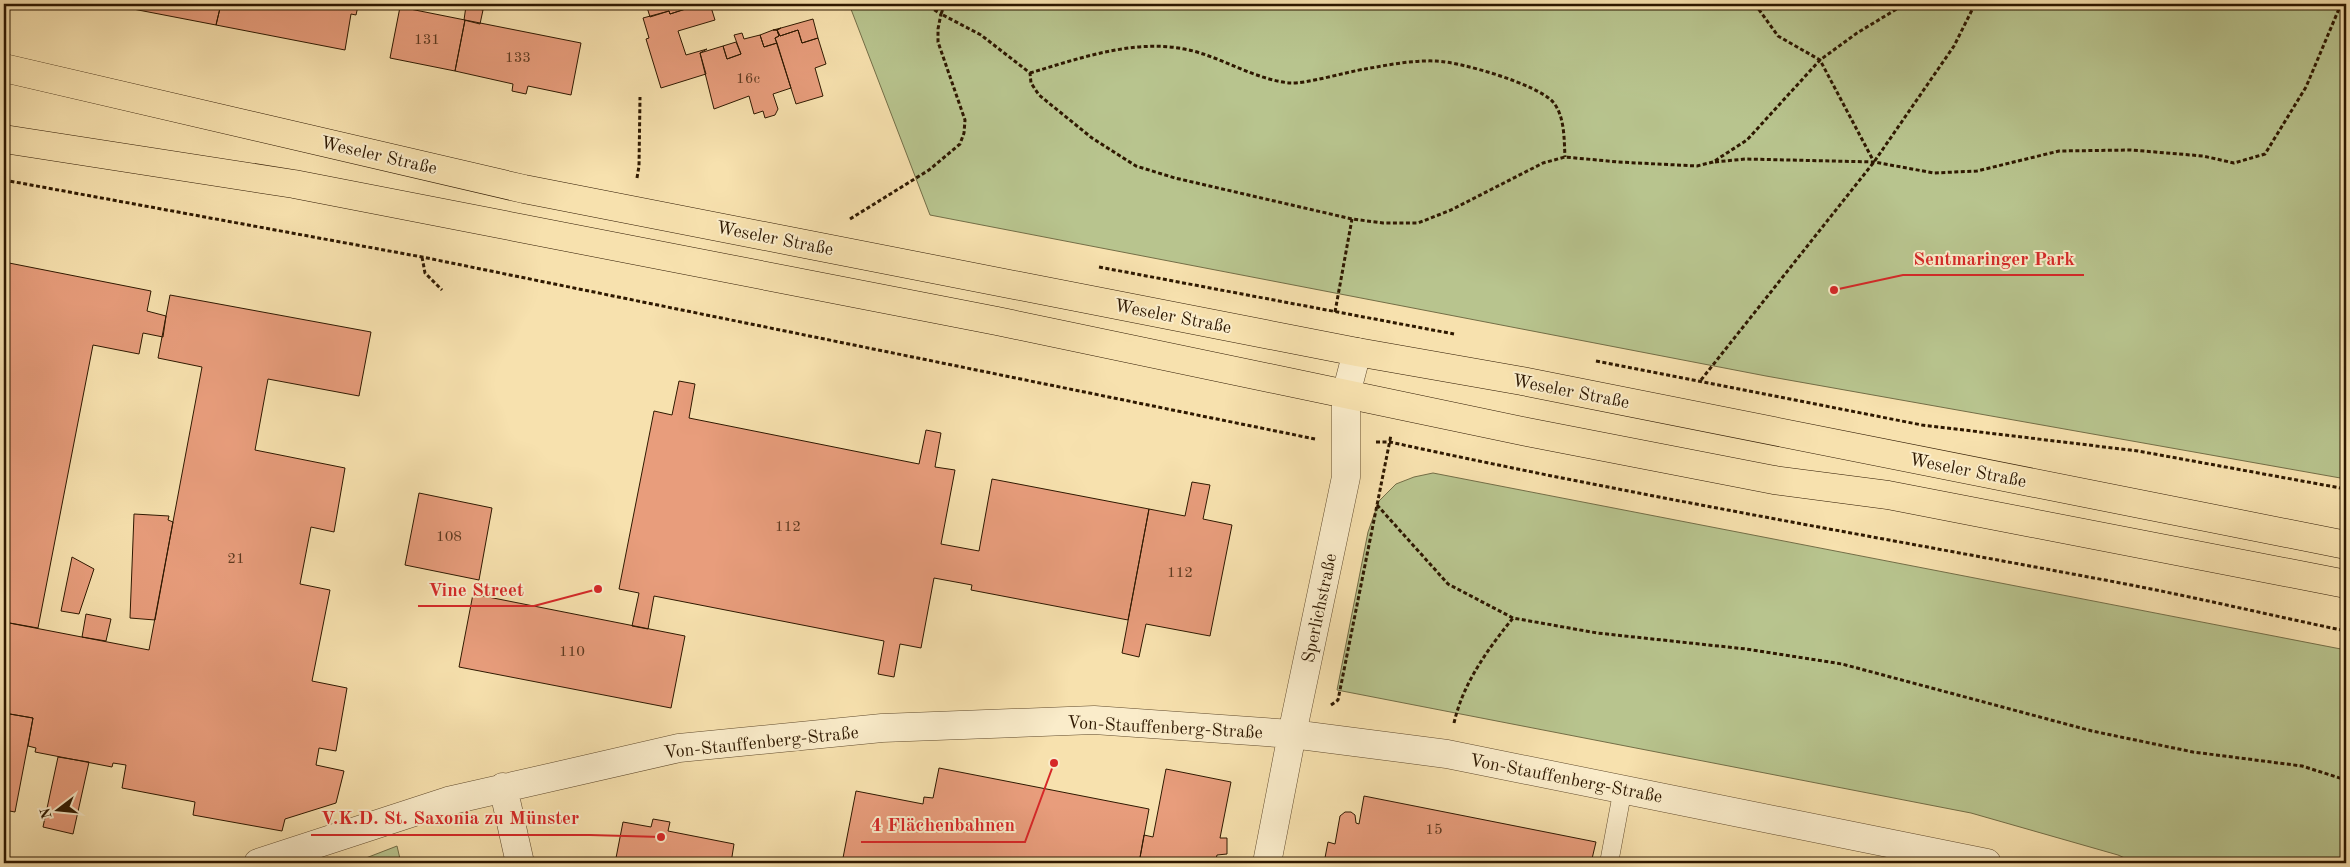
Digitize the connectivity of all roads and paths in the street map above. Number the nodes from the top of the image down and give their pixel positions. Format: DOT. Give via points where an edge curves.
graph roads {
  1 [pos="925,4"];
  2 [pos="944,4"];
  3 [pos="1755,4"];
  4 [pos="1904,4"];
  5 [pos="1975,4"];
  6 [pos="2341,4"];
  7 [pos="942,14"];
  8 [pos="1820,60"];
  9 [pos="4,68"];
  10 [pos="1030,73"];
  11 [pos="640,97"];
  12 [pos="4,139"];
  13 [pos="1565,157"];
  14 [pos="1713,162"];
  15 [pos="1874,162"];
  16 [pos="627,177"];
  17 [pos="637,178"];
  18 [pos="4,180"];
  19 [pos="646,180"];
  20 [pos="1352,219"];
  21 [pos="857,223"];
  22 [pos="422,257"];
  23 [pos="1089,265"];
  24 [pos="442,290"];
  25 [pos="1336,310"];
  26 [pos="1455,334"];
  27 [pos="1357,352"];
  28 [pos="1587,359"];
  29 [pos="1701,380"];
  30 [pos="1346,394"];
  31 [pos="1347,440"];
  32 [pos="2346,489"];
  33 [pos="1377,505"];
  34 [pos="2346,545"];
  35 [pos="2346,584"];
  36 [pos="1513,618"];
  37 [pos="2346,631"];
  38 [pos="1292,734"];
  39 [pos="1447,754"];
  40 [pos="2346,780"];
  41 [pos="503,787"];
  42 [pos="1623,788"];
  43 [pos="2346,860"];
  44 [pos="258,863"];
  45 [pos="520,863"];
  46 [pos="1267,863"];
  47 [pos="1609,863"];
  48 [pos="1987,863"];
  49 [pos="2340,863"];
  1 -- 7 [label="path"];
  2 -- 7 [label="path"];
  3 -- 8 [label="path" via="1778,36"];
  4 -- 8 [label="path"];
  5 -- 15 [label="path" via="1954,46"];
  6 -- 15 [label="path" via="2306,88 2266,154 2234,163 2204,156 2131,150 2059,151 1977,171 1934,173"];
  7 -- 10 [label="path" via="981,35"];
  7 -- 21 [label="path" via="938,42 965,120 960,144 929,170 848,221"];
  8 -- 14 [label="path" via="1747,140"];
  8 -- 15 [label="path"];
  9 -- 27 [label="main road, Weseler Straße" via="524,189"];
  10 -- 13 [label="path" via="1101,54 1154,45 1200,52 1291,83 1403,62 1438,61 1490,73 1540,91 1554,103 1562,121"];
  10 -- 20 [label="path" via="1031,83 1039,95 1092,138 1136,166"];
  11 -- 17 [label="path"];
  12 -- 30 [label="main road" via="312,187 834,288"];
  13 -- 14 [label="path" via="1697,166"];
  13 -- 20 [label="path" via="1542,163 1451,210 1418,223"];
  14 -- 15 [label="path" via="1745,159"];
  15 -- 29 [label="path"];
  16 -- 17 [label="path"];
  17 -- 19 [label="path"];
  18 -- 22 [label="path"];
  20 -- 25 [label="path"];
  22 -- 24 [label="path" via="424,273"];
  22 -- 31 [label="path" via="1322,440"];
  23 -- 25 [label="path"];
  25 -- 26 [label="path"];
  27 -- 30 [label="street, Sperlichstraße"];
  27 -- 34 [label="main road, Weseler Straße" via="1532,383"];
  28 -- 29 [label="path"];
  29 -- 32 [label="path" via="1922,425 2138,451"];
  30 -- 31 [label="street, Sperlichstraße"];
  30 -- 35 [label="main road" via="1774,480 1888,495"];
  31 -- 37 [label="path" via="1390,442 1755,516 2132,586"];
  31 -- 38 [label="street, Sperlichstraße" via="1346,477"];
  33 -- 36 [label="path" via="1448,584"];
  36 -- 39 [label="path" via="1472,676 1456,713"];
  36 -- 40 [label="path" via="1597,633 1746,649 1842,664 2092,731 2193,752 2302,766"];
  38 -- 39 [label="street, Von-Stauffenberg-Straße"];
  38 -- 41 [label="street, Von-Stauffenberg-Straße" via="1094,720 882,728 678,748"];
  38 -- 46 [label="street, Sperlichstraße"];
  39 -- 42 [label="street, Von-Stauffenberg-Straße"];
  41 -- 44 [label="street, Von-Stauffenberg-Straße" via="407,813"];
  41 -- 45 [label="street"];
  42 -- 47 [label="lane"];
  42 -- 48 [label="street, Von-Stauffenberg-Straße"];
  43 -- 49 [label="path"];
}
